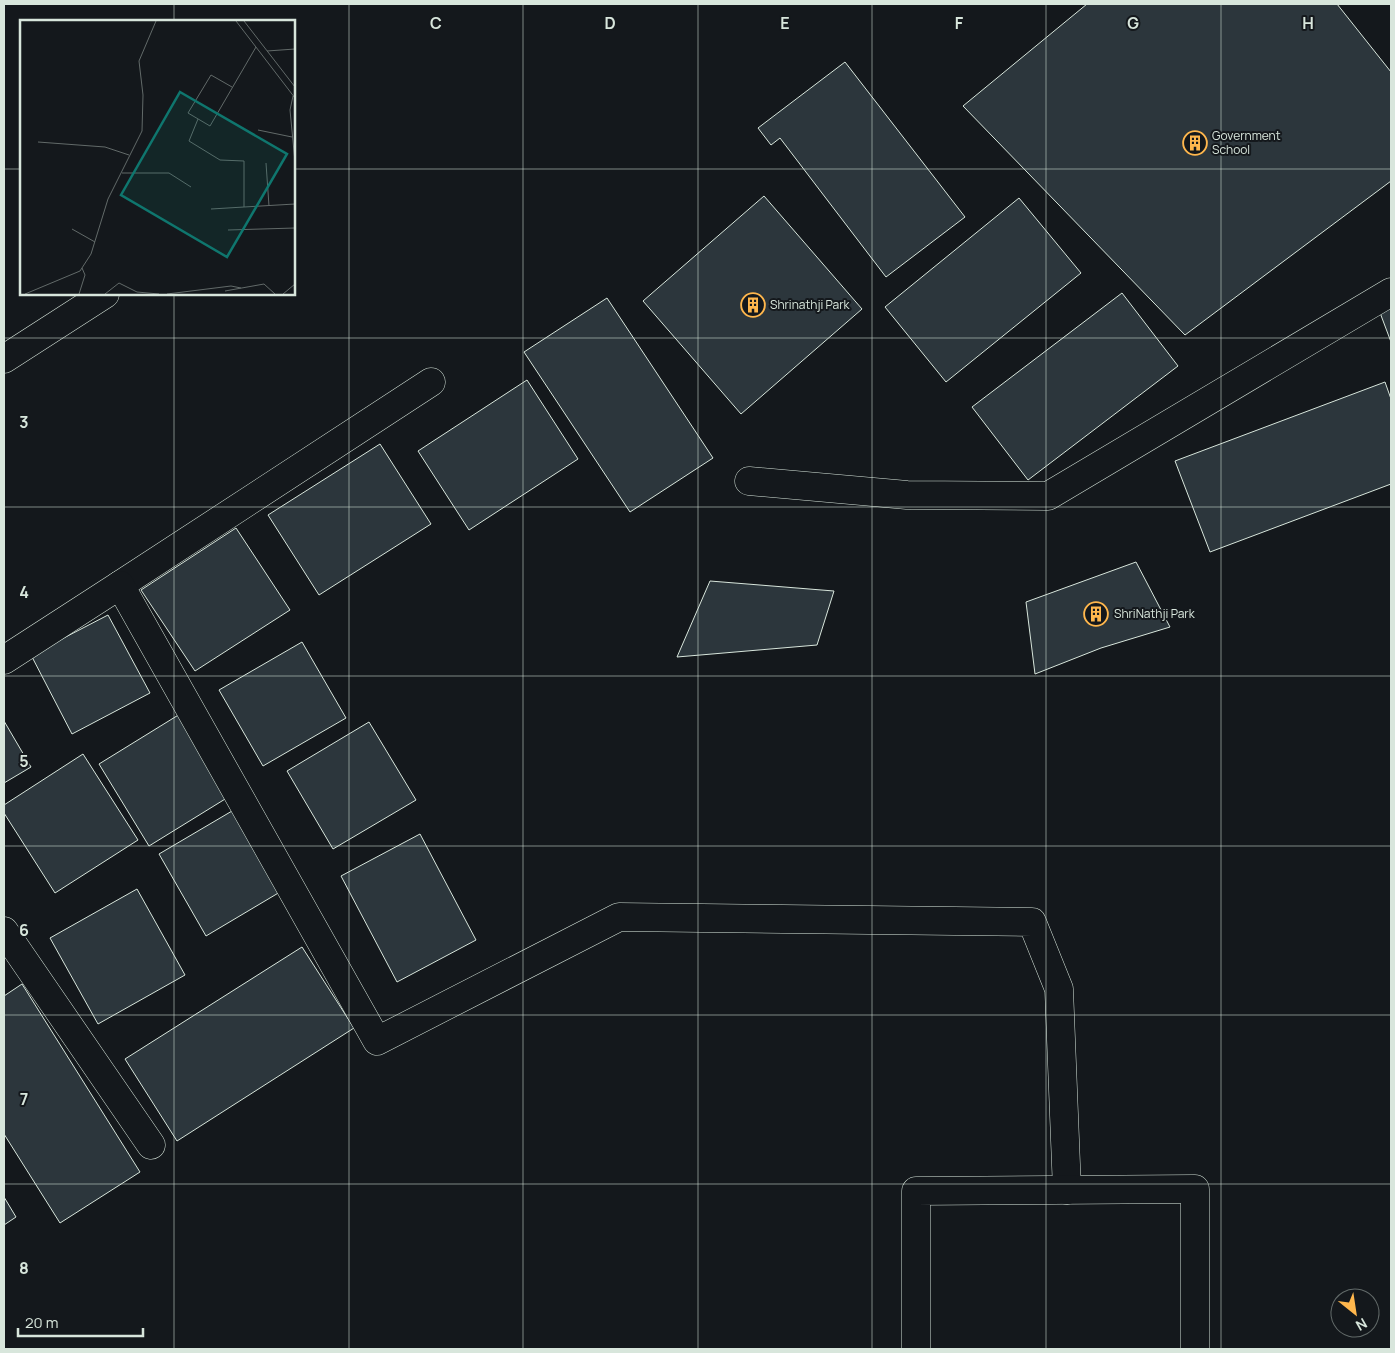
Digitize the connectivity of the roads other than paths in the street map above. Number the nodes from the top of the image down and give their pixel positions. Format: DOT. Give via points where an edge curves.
graph roads {
  1 [pos="1391,292"];
  2 [pos="103,295"];
  3 [pos="4,359"];
  4 [pos="431,382"];
  5 [pos="749,481"];
  6 [pos="120,585"];
  7 [pos="4,660"];
  8 [pos="4,931"];
  9 [pos="151,1145"];
  10 [pos="1067,1190"];
  11 [pos="916,1349"];
  12 [pos="1195,1349"];
  1 -- 5 [label="street" via="1048,496 907,495"];
  2 -- 3 [label="street"];
  4 -- 6 [label="street"];
  6 -- 7 [label="street"];
  6 -- 10 [label="street" via="377,1041 619,917 1032,922 1059,989"];
  8 -- 9 [label="street"];
  10 -- 11 [label="street" via="916,1191"];
  10 -- 12 [label="street" via="1195,1189"];
}
